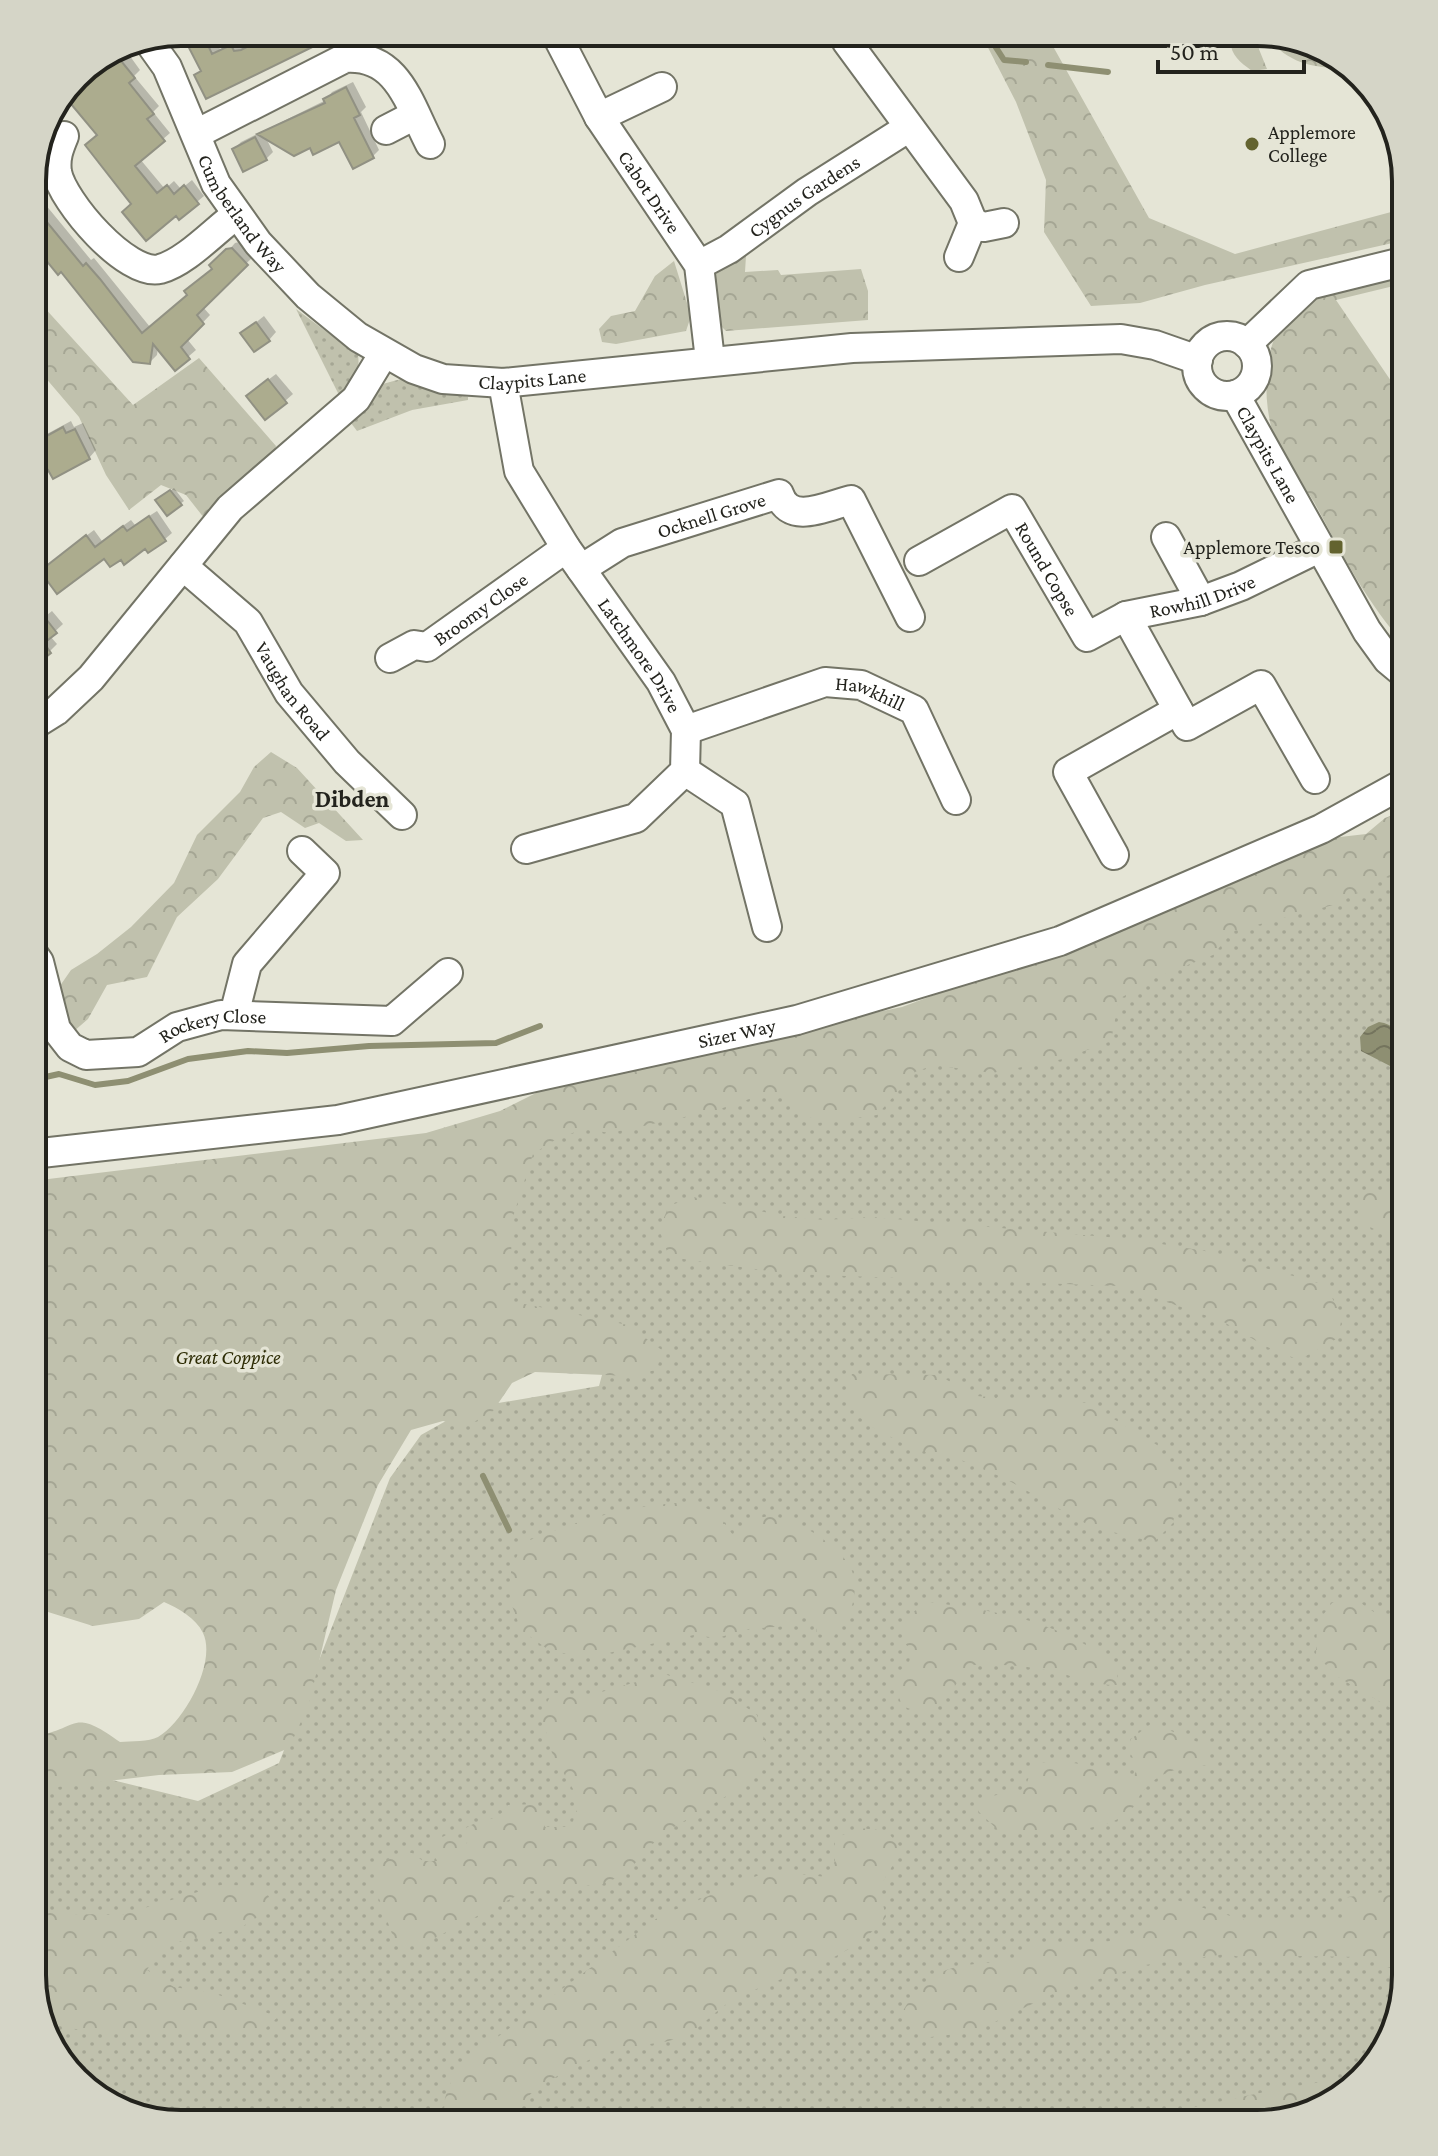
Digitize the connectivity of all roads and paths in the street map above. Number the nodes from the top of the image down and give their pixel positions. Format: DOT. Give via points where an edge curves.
graph roads {
  1 [pos="562,46"];
  2 [pos="850,46"];
  3 [pos="154,49"];
  4 [pos="662,87"];
  5 [pos="415,115"];
  6 [pos="599,117"];
  7 [pos="908,128"];
  8 [pos="386,130"];
  9 [pos="196,134"];
  10 [pos="64,136"];
  11 [pos="430,144"];
  12 [pos="236,215"];
  13 [pos="973,223"];
  14 [pos="1004,223"];
  15 [pos="959,257"];
  16 [pos="1392,264"];
  17 [pos="699,265"];
  18 [pos="1247,344"];
  19 [pos="384,353"];
  20 [pos="710,360"];
  21 [pos="1198,360"];
  22 [pos="503,383"];
  23 [pos="1235,395"];
  24 [pos="1166,537"];
  25 [pos="1319,548"];
  26 [pos="573,558"];
  27 [pos="919,561"];
  28 [pos="183,566"];
  29 [pos="1201,601"];
  30 [pos="1126,616"];
  31 [pos="910,617"];
  32 [pos="1087,637"];
  33 [pos="390,658"];
  34 [pos="1392,663"];
  35 [pos="46,717"];
  36 [pos="1182,718"];
  37 [pos="686,730"];
  38 [pos="685,771"];
  39 [pos="1315,779"];
  40 [pos="1392,790"];
  41 [pos="956,800"];
  42 [pos="402,815"];
  43 [pos="526,849"];
  44 [pos="302,851"];
  45 [pos="1114,855"];
  46 [pos="767,927"];
  47 [pos="448,973"];
  48 [pos="46,990"];
  49 [pos="234,1015"];
  50 [pos="46,1152"];
  1 -- 6 [label="street, Cabot Drive"];
  2 -- 7 [label="street"];
  3 -- 9 [label="street, Cumberland Way"];
  4 -- 6 [label="street"];
  5 -- 8 [label="street"];
  5 -- 9 [label="street" via="387,68 364,56 345,58"];
  5 -- 11 [label="street"];
  6 -- 17 [label="street, Cabot Drive"];
  7 -- 13 [label="street" via="964,201"];
  7 -- 17 [label="street, Cygnus Gardens"];
  9 -- 12 [label="street, Cumberland Way" via="216,184"];
  10 -- 12 [label="street" via="57,153 64,191 131,265 147,270 173,263"];
  12 -- 19 [label="street, Cumberland Way" via="308,296"];
  13 -- 14 [label="street"];
  13 -- 15 [label="street"];
  16 -- 18 [label="street" via="1309,285"];
  17 -- 20 [label="street, Cabot Drive"];
  18 -- 21 [label="street" via="1233,337 1216,339"];
  18 -- 23 [label="street" via="1257,369 1250,386"];
  19 -- 22 [label="street, Claypits Lane" via="443,379"];
  19 -- 28 [label="street" via="356,399 230,508"];
  20 -- 21 [label="street, Claypits Lane" via="852,348 1121,339"];
  20 -- 22 [label="street, Claypits Lane"];
  21 -- 23 [label="street" via="1206,388"];
  22 -- 26 [label="street, Latchmore Drive" via="519,471"];
  23 -- 25 [label="street, Claypits Lane"];
  24 -- 29 [label="street"];
  25 -- 29 [label="street, Rowhill Drive"];
  25 -- 34 [label="street, Claypits Lane"];
  26 -- 31 [label="street, Ocknell Grove" via="779,494 792,512 851,500"];
  26 -- 33 [label="street, Broomy Close" via="427,647 414,645"];
  26 -- 37 [label="street, Latchmore Drive" via="661,682"];
  27 -- 32 [label="street, Round Copse" via="1012,509"];
  28 -- 35 [label="street" via="91,678"];
  28 -- 42 [label="street, Vaughan Road" via="248,622 289,693 347,762"];
  29 -- 30 [label="street, Rowhill Drive"];
  30 -- 32 [label="street, Rowhill Drive"];
  30 -- 36 [label="street, Rowhill Drive"];
  36 -- 39 [label="street" via="1261,685"];
  36 -- 45 [label="street" via="1068,772"];
  37 -- 38 [label="street, Latchmore Drive"];
  37 -- 41 [label="street, Hawkhill" via="825,682 861,685 914,710"];
  38 -- 43 [label="street" via="636,818"];
  38 -- 46 [label="street" via="735,804"];
  40 -- 50 [label="street, Sizer Way" via="1321,829 1060,941 797,1020 338,1120"];
  44 -- 49 [label="street" via="325,873 247,964"];
  47 -- 49 [label="street, Rockery Close" via="392,1021"];
  48 -- 49 [label="street, Rockery Close" via="56,1029 70,1047 86,1055 138,1052 177,1027"];
}
